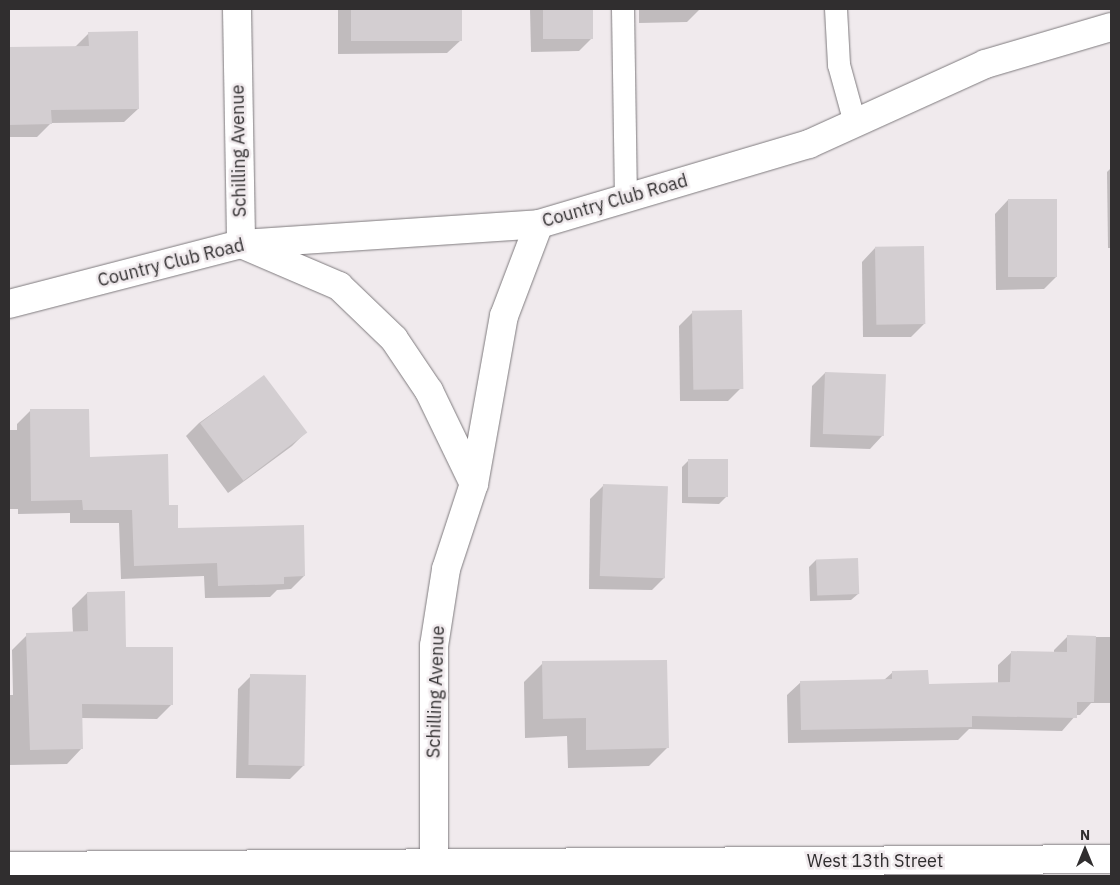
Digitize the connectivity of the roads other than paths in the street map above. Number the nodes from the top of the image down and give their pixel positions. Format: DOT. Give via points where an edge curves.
graph roads {
  1 [pos="237,9"];
  2 [pos="622,9"];
  3 [pos="836,9"];
  4 [pos="1111,27"];
  5 [pos="855,123"];
  6 [pos="626,198"];
  7 [pos="539,224"];
  8 [pos="241,244"];
  9 [pos="9,304"];
  10 [pos="474,484"];
  11 [pos="1111,860"];
  12 [pos="9,866"];
  13 [pos="895,868"];
  14 [pos="434,870"];
  15 [pos="132,871"];
  1 -- 8 [label="street, Schilling Avenue"];
  2 -- 6 [label="lane"];
  3 -- 5 [label="lane" via="839,65"];
  4 -- 5 [label="street, Country Club Road" via="985,64"];
  5 -- 6 [label="street, Country Club Road" via="809,144"];
  6 -- 7 [label="street, Country Club Road"];
  7 -- 8 [label="street, Country Club Road"];
  7 -- 10 [label="street, Schilling Avenue" via="504,316"];
  8 -- 9 [label="street, Country Club Road"];
  8 -- 10 [label="street" via="339,286 394,339 429,391"];
  10 -- 14 [label="street, Schilling Avenue" via="446,569 434,646"];
  11 -- 13 [label="street, West 13th Street"];
  12 -- 15 [label="street, West 13th Street"];
  13 -- 14 [label="street, West 13th Street"];
  14 -- 15 [label="street, West 13th Street"];
}
